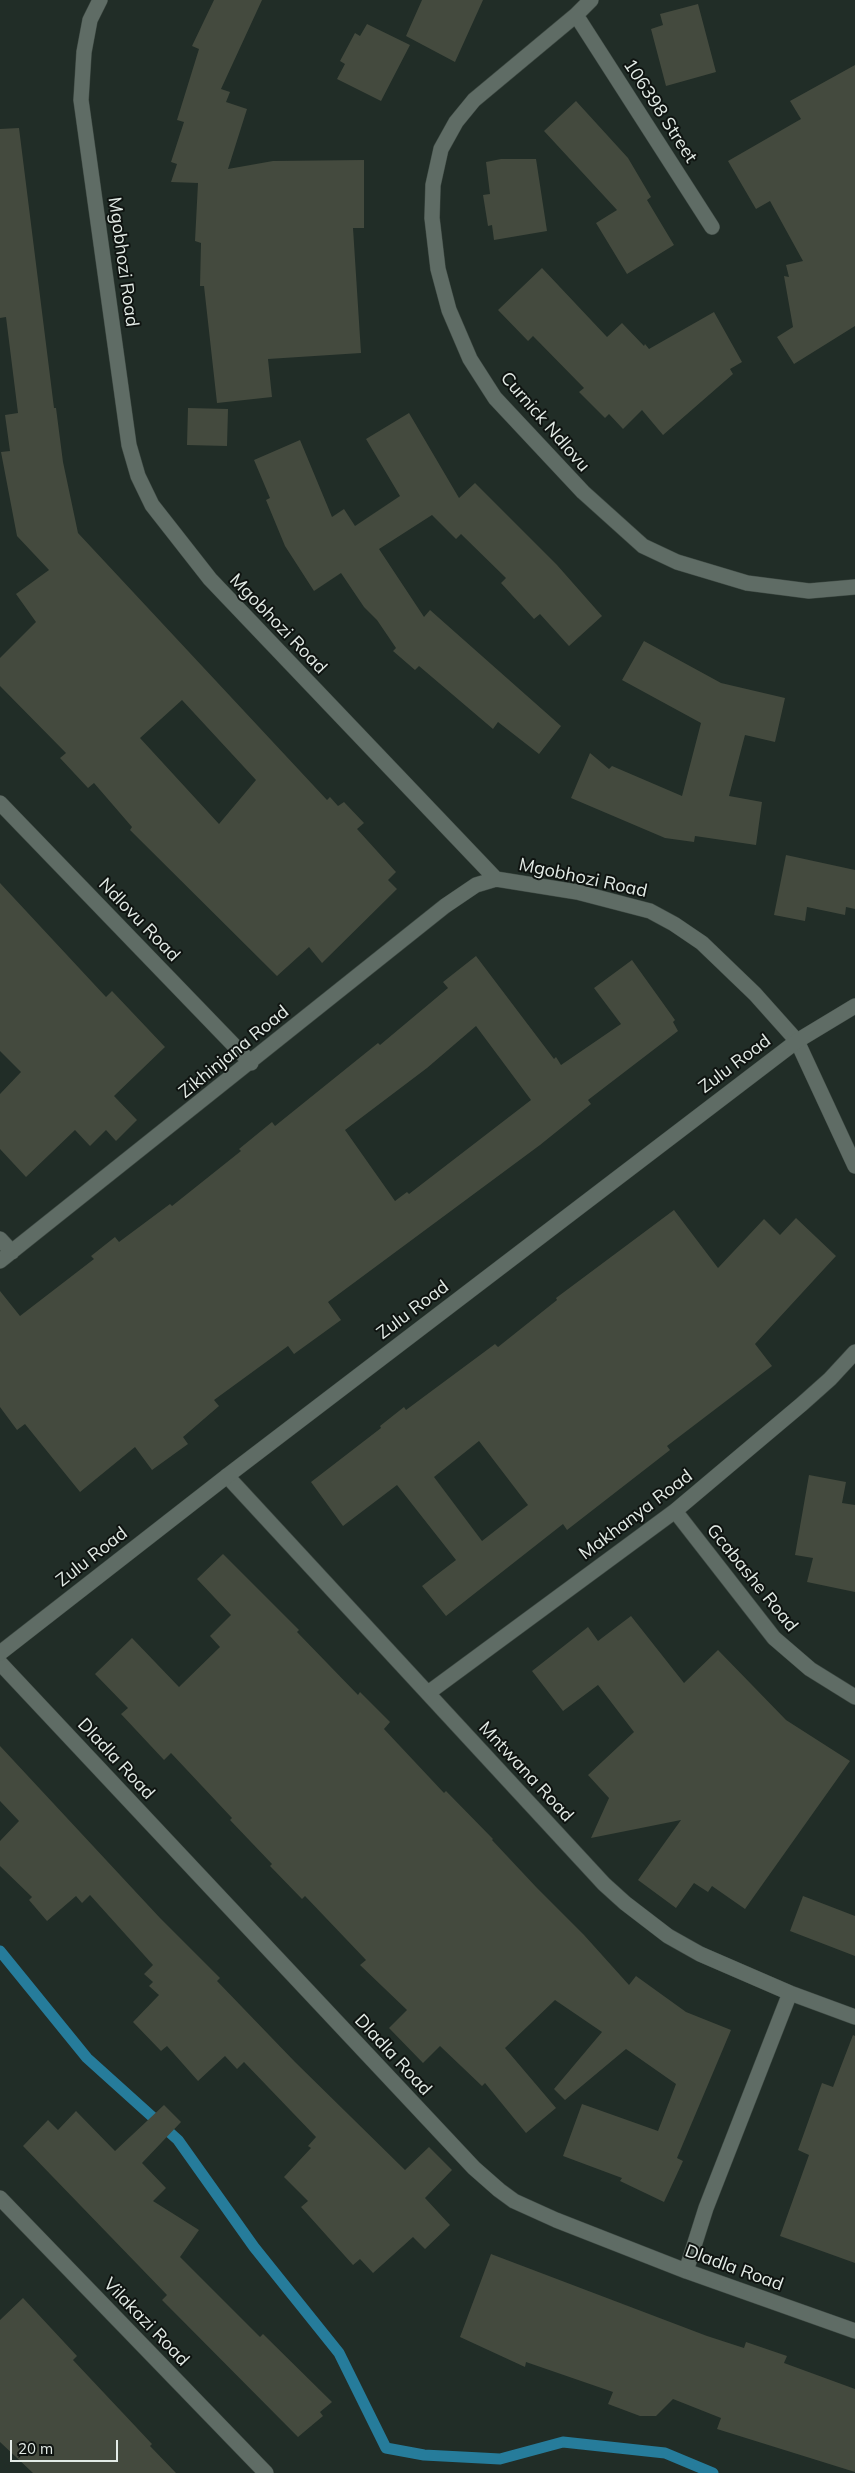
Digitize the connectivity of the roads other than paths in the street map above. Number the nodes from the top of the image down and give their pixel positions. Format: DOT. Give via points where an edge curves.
graph roads {
  1 [pos="100,0"];
  2 [pos="591,0"];
  3 [pos="576,15"];
  4 [pos="712,227"];
  5 [pos="855,587"];
  6 [pos="0,803"];
  7 [pos="496,879"];
  8 [pos="855,1006"];
  9 [pos="797,1041"];
  10 [pos="251,1063"];
  11 [pos="855,1166"];
  12 [pos="0,1239"];
  13 [pos="6,1256"];
  14 [pos="855,1352"];
  15 [pos="227,1476"];
  16 [pos="675,1511"];
  17 [pos="0,1653"];
  18 [pos="0,1663"];
  19 [pos="428,1693"];
  20 [pos="855,1697"];
  21 [pos="790,1993"];
  22 [pos="855,2017"];
  23 [pos="0,2198"];
  24 [pos="686,2271"];
  25 [pos="855,2332"];
  26 [pos="266,2473"];
  1 -- 7 [label="street, Mgobhozi Road" via="90,20 81,100 129,445 138,476 152,505 210,579"];
  2 -- 3 [label="street, Curnick Ndlovu"];
  3 -- 4 [label="street, 106398 Street"];
  3 -- 5 [label="street, Curnick Ndlovu" via="474,100 456,122 441,149 432,218 438,269 449,310 470,359 495,398 582,492 643,546 677,562 747,583 809,591"];
  6 -- 10 [label="street, Ndlovu Road"];
  7 -- 9 [label="street, Mgobhozi Road" via="616,901 650,911 702,943 755,994"];
  7 -- 10 [label="street, Zikhinjana Road" via="476,885 445,906"];
  8 -- 9 [label="street, Zulu Road"];
  9 -- 11 [label="street"];
  9 -- 15 [label="street, Zulu Road"];
  10 -- 13 [label="street, Zikhinjana Road"];
  12 -- 13 [label="street"];
  14 -- 16 [label="street, Makhanya Road" via="802,1404"];
  15 -- 17 [label="street, Zulu Road"];
  15 -- 19 [label="street, Mntwana Road"];
  16 -- 19 [label="street, Makhanya Road"];
  16 -- 20 [label="street, Gcabashe Road" via="774,1638 810,1669"];
  18 -- 24 [label="street, Dladla Road" via="468,2161 499,2190 531,2210"];
  19 -- 21 [label="street, Mntwana Road" via="625,1904 668,1936 700,1954"];
  21 -- 22 [label="street, Mntwana Road"];
  21 -- 24 [label="street" via="706,2208"];
  23 -- 26 [label="street, Vilakazi Road"];
  24 -- 25 [label="street, Dladla Road"];
}
